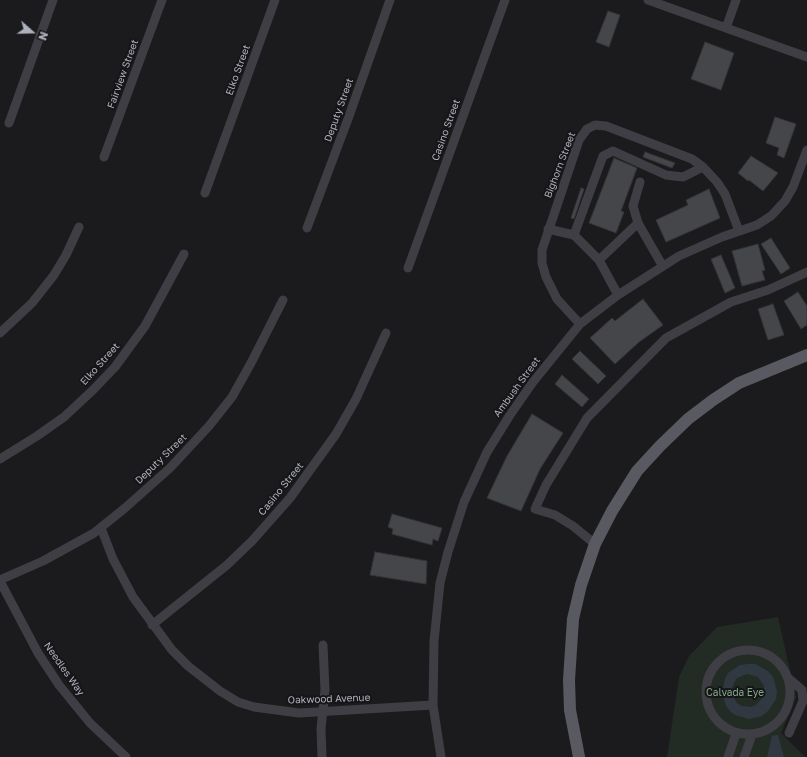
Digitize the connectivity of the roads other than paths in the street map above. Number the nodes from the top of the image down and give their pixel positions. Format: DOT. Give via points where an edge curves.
graph roads {
  1 [pos="53,0"];
  2 [pos="162,0"];
  3 [pos="275,0"];
  4 [pos="390,0"];
  5 [pos="505,0"];
  6 [pos="648,0"];
  7 [pos="736,0"];
  8 [pos="726,28"];
  9 [pos="807,57"];
  10 [pos="9,123"];
  11 [pos="807,150"];
  12 [pos="104,156"];
  13 [pos="704,167"];
  14 [pos="640,182"];
  15 [pos="205,193"];
  16 [pos="638,222"];
  17 [pos="79,228"];
  18 [pos="307,228"];
  19 [pos="548,229"];
  20 [pos="739,231"];
  21 [pos="574,235"];
  22 [pos="184,254"];
  23 [pos="599,260"];
  24 [pos="662,265"];
  25 [pos="408,268"];
  26 [pos="807,272"];
  27 [pos="618,295"];
  28 [pos="283,300"];
  29 [pos="580,324"];
  30 [pos="0,333"];
  31 [pos="386,333"];
  32 [pos="807,354"];
  33 [pos="0,460"];
  34 [pos="101,528"];
  35 [pos="595,544"];
  36 [pos="0,581"];
  37 [pos="152,625"];
  38 [pos="323,645"];
  39 [pos="787,677"];
  40 [pos="433,705"];
  41 [pos="323,712"];
  42 [pos="789,733"];
  43 [pos="736,734"];
  44 [pos="752,735"];
  45 [pos="126,757"];
  46 [pos="322,757"];
  47 [pos="441,757"];
  48 [pos="579,757"];
  49 [pos="728,757"];
  50 [pos="744,757"];
  1 -- 10 [label="street"];
  2 -- 12 [label="street, Fairview Street"];
  3 -- 15 [label="street, Elko Street"];
  4 -- 18 [label="street, Deputy Street"];
  5 -- 25 [label="street, Casino Street"];
  6 -- 8 [label="street"];
  7 -- 8 [label="street"];
  8 -- 9 [label="street"];
  11 -- 20 [label="street, Ambush Street" via="785,201 771,216 757,225"];
  13 -- 19 [label="street, Bighorn Street" via="685,155 606,126 595,125 587,129 579,140"];
  13 -- 20 [label="street, Bighorn Street" via="725,194"];
  13 -- 21 [label="street" via="683,177 666,175 613,151 603,156"];
  14 -- 16 [label="street" via="634,206"];
  16 -- 23 [label="street"];
  16 -- 24 [label="street"];
  17 -- 30 [label="street" via="54,275 32,303"];
  19 -- 21 [label="street"];
  19 -- 29 [label="street, Bighorn Street" via="542,250 546,278 557,299"];
  20 -- 24 [label="street, Ambush Street"];
  21 -- 23 [label="street"];
  22 -- 33 [label="street, Elko Street" via="146,326 115,366 64,416"];
  23 -- 27 [label="street"];
  24 -- 27 [label="street, Ambush Street"];
  26 -- 35 [label="street" via="768,290 731,302 666,338 587,418 546,485 535,509 555,515"];
  27 -- 29 [label="street, Ambush Street"];
  28 -- 34 [label="street, Deputy Street" via="232,397 209,426 170,468"];
  29 -- 40 [label="street, Ambush Street" via="510,415 487,452 464,502 439,590 434,641"];
  31 -- 37 [label="street, Casino Street" via="340,428 290,498 228,565"];
  32 -- 35 [label="main road" via="740,383 688,419 660,446 631,480"];
  34 -- 36 [label="street, Deputy Street" via="43,561"];
  34 -- 37 [label="street, Oakwood Avenue" via="126,585"];
  35 -- 48 [label="main road" via="572,619 570,639 570,710"];
  36 -- 45 [label="street, Needles Way" via="38,653 59,685 90,723"];
  37 -- 41 [label="street, Oakwood Avenue" via="188,666 220,692 238,702 277,711"];
  38 -- 41 [label="street"];
  39 -- 42 [label="street" via="802,690 803,701"];
  39 -- 43 [label="street" via="775,659 749,650 736,651 723,657 713,667 707,679 707,706 714,719"];
  39 -- 44 [label="street" via="790,695 784,713 771,728"];
  40 -- 41 [label="street, Oakwood Avenue"];
  40 -- 47 [label="street, Ambush Street"];
  41 -- 46 [label="street"];
  43 -- 44 [label="street"];
  43 -- 49 [label="street"];
  44 -- 50 [label="street"];
}
